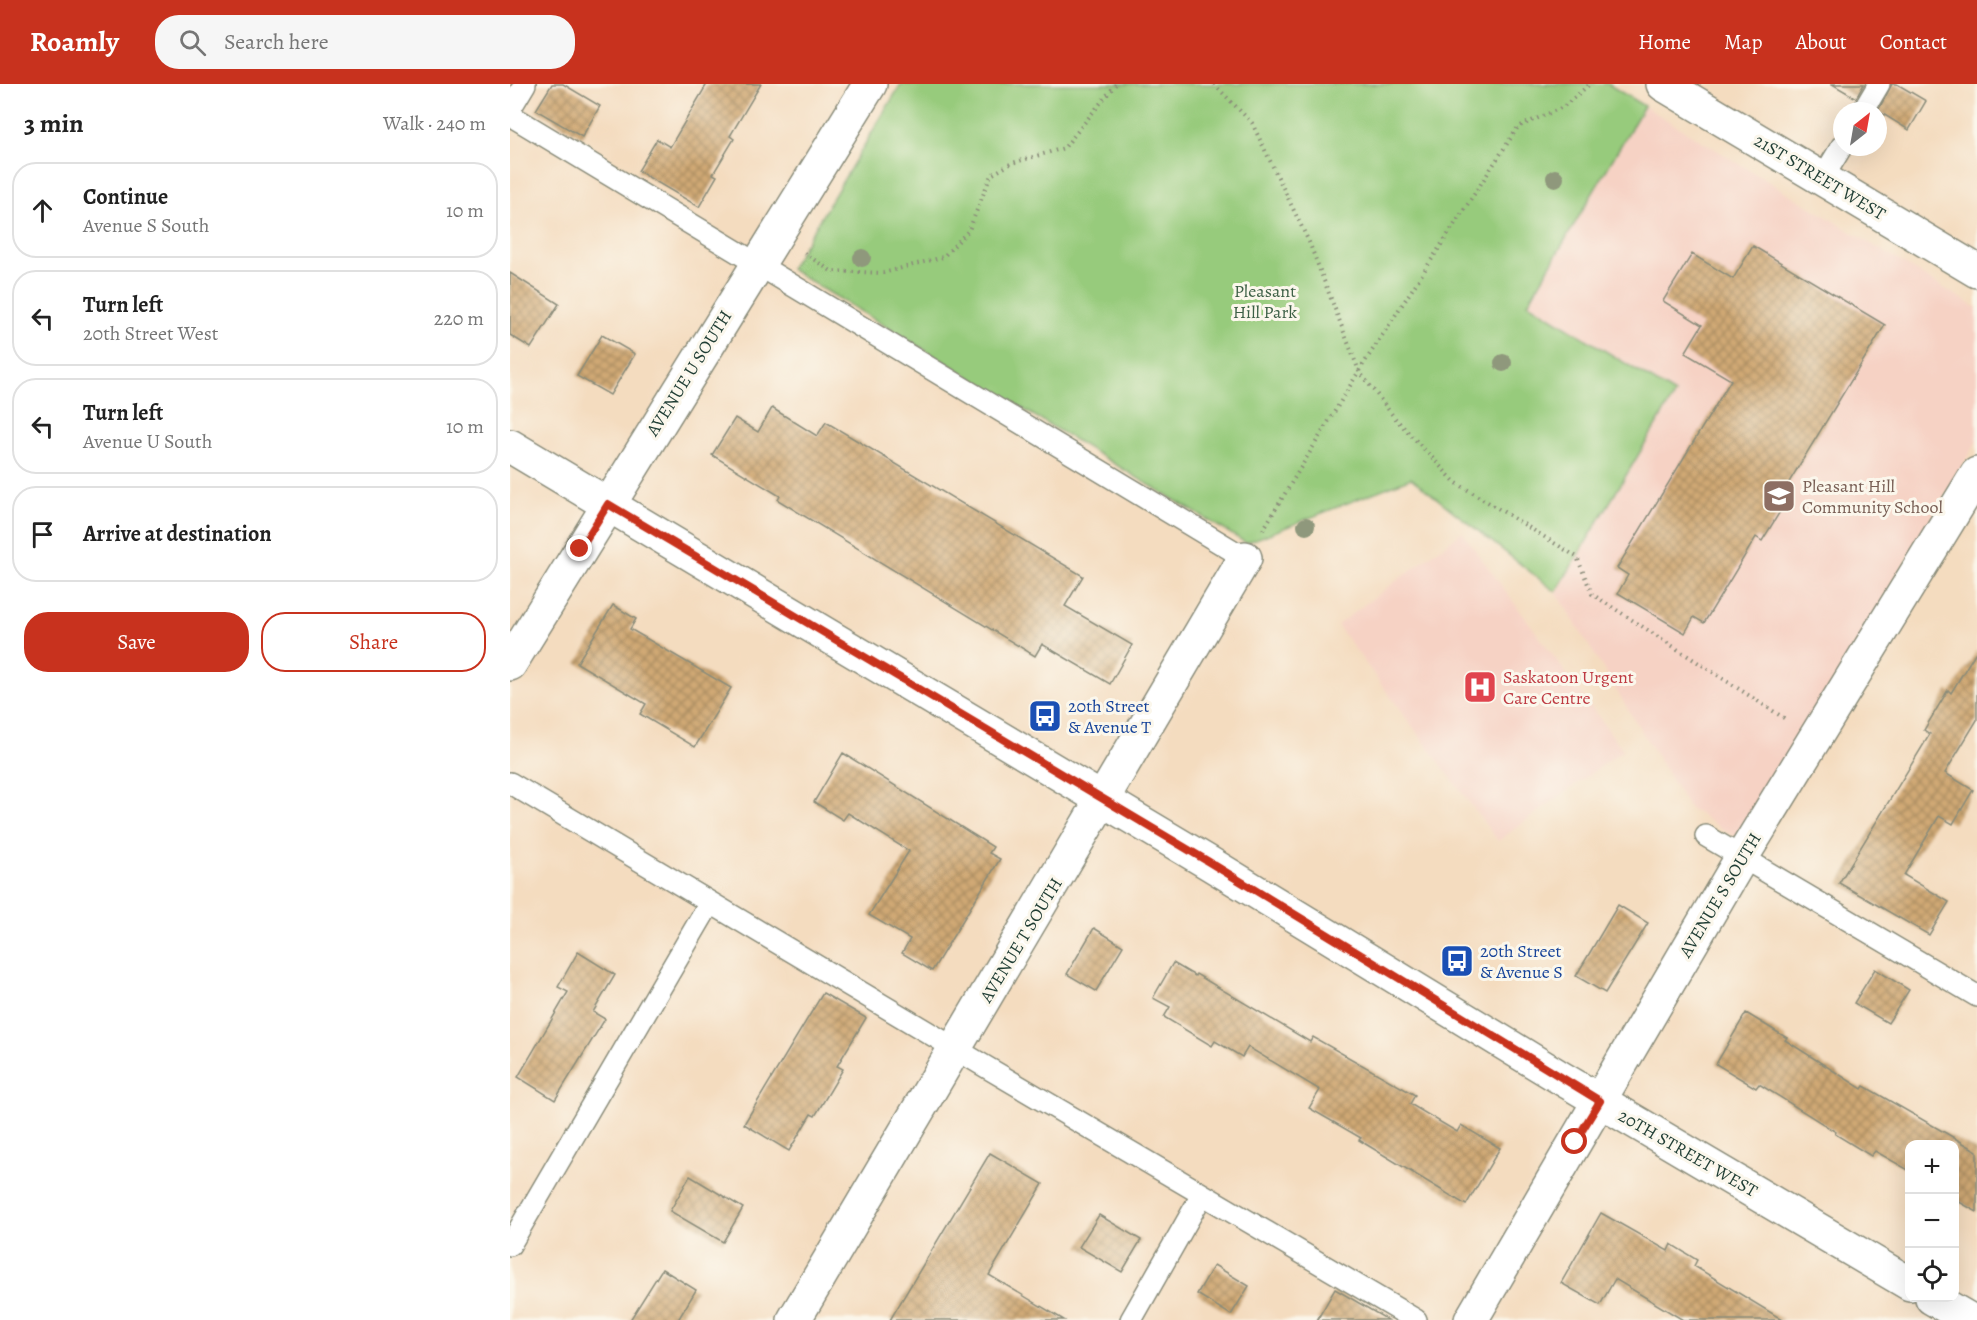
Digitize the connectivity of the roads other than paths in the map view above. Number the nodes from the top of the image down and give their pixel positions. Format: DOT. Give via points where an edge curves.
graph roads {
  1 [pos="525,84"];
  2 [pos="870,84"];
  3 [pos="1663,84"];
  4 [pos="1879,84"];
  5 [pos="1868,102"];
  6 [pos="510,109"];
  7 [pos="510,115"];
  8 [pos="1836,156"];
  9 [pos="1822,179"];
  10 [pos="769,270"];
  11 [pos="1977,271"];
  12 [pos="510,446"];
  13 [pos="1977,474"];
  14 [pos="608,504"];
  15 [pos="1245,558"];
  16 [pos="510,664"];
  17 [pos="510,783"];
  18 [pos="1104,800"];
  19 [pos="1706,836"];
  20 [pos="1742,857"];
  21 [pos="710,903"];
  22 [pos="1977,996"];
  23 [pos="955,1049"];
  24 [pos="1600,1101"];
  25 [pos="1202,1195"];
  26 [pos="510,1245"];
  27 [pos="1905,1281"];
  28 [pos="1939,1302"];
  29 [pos="794,1320"];
  30 [pos="1131,1320"];
  31 [pos="1416,1320"];
  32 [pos="1471,1320"];
  33 [pos="1970,1320"];
  1 -- 6 [label="lane"];
  2 -- 10 [label="street, AVENUE U SOUTH"];
  3 -- 9 [label="street, 21ST STREET WEST"];
  4 -- 5 [label="lane"];
  7 -- 10 [label="lane"];
  8 -- 9 [label="lane"];
  9 -- 11 [label="street, 21ST STREET WEST"];
  10 -- 14 [label="street, AVENUE U SOUTH"];
  10 -- 15 [label="lane"];
  12 -- 14 [label="street, 20TH STREET WEST"];
  13 -- 20 [label="street, AVENUE S SOUTH"];
  14 -- 16 [label="street, AVENUE U SOUTH"];
  14 -- 18 [label="street, 20TH STREET WEST"];
  15 -- 18 [label="street, AVENUE T SOUTH"];
  17 -- 21 [label="lane"];
  18 -- 23 [label="street, AVENUE T SOUTH"];
  18 -- 24 [label="street, 20TH STREET WEST"];
  19 -- 20 [label="lane"];
  20 -- 22 [label="lane"];
  20 -- 24 [label="street, AVENUE S SOUTH"];
  21 -- 23 [label="lane"];
  21 -- 26 [label="lane"];
  23 -- 25 [label="lane"];
  23 -- 29 [label="street, AVENUE T SOUTH"];
  24 -- 27 [label="street, 20TH STREET WEST"];
  24 -- 32 [label="street, AVENUE S SOUTH"];
  25 -- 30 [label="lane"];
  25 -- 31 [label="lane"];
  28 -- 33 [label="street"];
}
